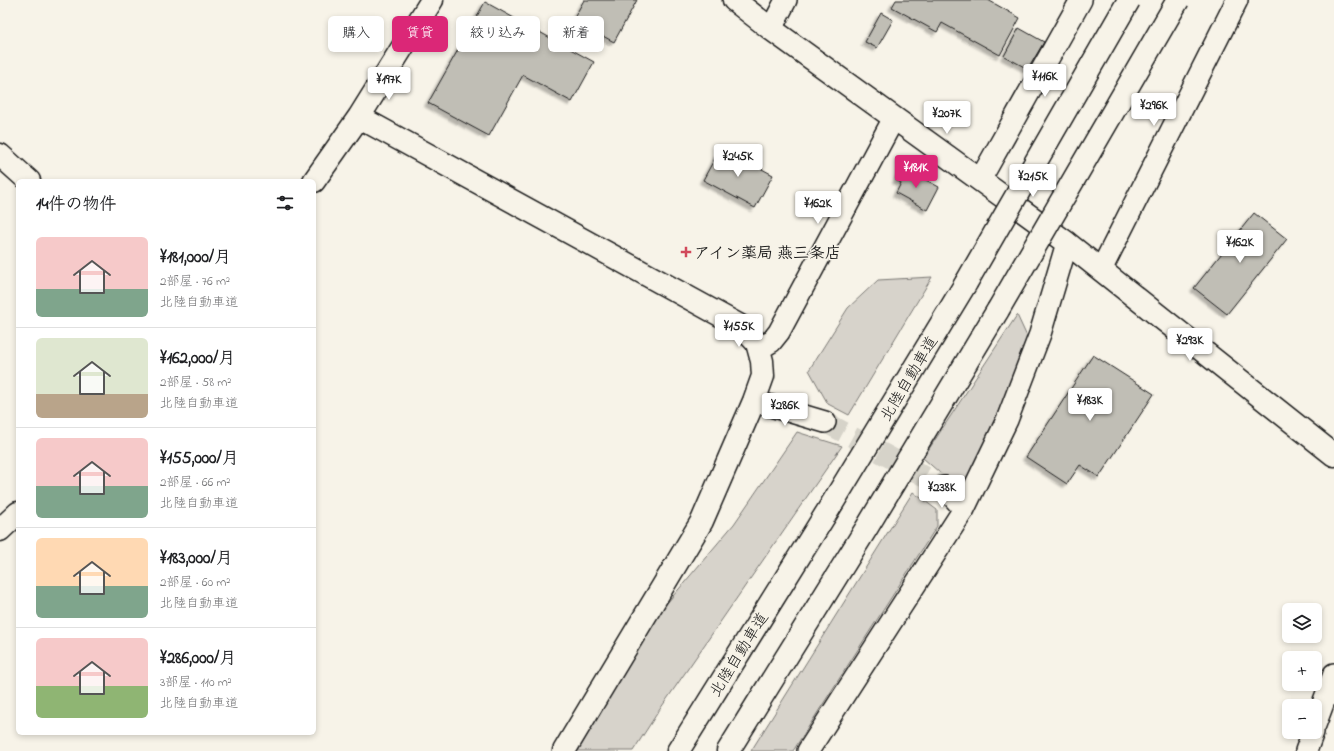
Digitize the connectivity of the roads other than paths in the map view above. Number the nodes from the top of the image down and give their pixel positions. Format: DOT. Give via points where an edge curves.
graph roads {
  1 [pos="432,0"];
  2 [pos="734,0"];
  3 [pos="786,0"];
  4 [pos="1081,0"];
  5 [pos="1129,0"];
  6 [pos="1178,0"];
  7 [pos="1237,0"];
  8 [pos="771,29"];
  9 [pos="359,117"];
  10 [pos="894,118"];
  11 [pos="0,155"];
  12 [pos="27,179"];
  13 [pos="315,179"];
  14 [pos="980,180"];
  15 [pos="1067,243"];
  16 [pos="1101,270"];
  17 [pos="759,349"];
  18 [pos="754,400"];
  19 [pos="826,422"];
  20 [pos="1334,455"];
  21 [pos="944,487"];
  22 [pos="964,509"];
  23 [pos="16,515"];
  24 [pos="0,530"];
  25 [pos="1334,674"];
  26 [pos="1322,707"];
  27 [pos="1310,739"];
  28 [pos="564,751"];
  29 [pos="678,751"];
  30 [pos="728,751"];
  31 [pos="808,751"];
  32 [pos="1306,751"];
  1 -- 9 [label="main road"];
  2 -- 8 [label="main road"];
  3 -- 8 [label="street"];
  4 -- 14 [label="street"];
  5 -- 29 [label="main road, 北陸自動車道, bridge" via="966,283"];
  6 -- 30 [label="main road, bridge" via="998,310"];
  7 -- 16 [label="street"];
  8 -- 10 [label="main road"];
  9 -- 13 [label="main road"];
  9 -- 17 [label="main road" via="742,327 757,343"];
  10 -- 14 [label="main road"];
  10 -- 17 [label="street" via="780,332 771,342"];
  11 -- 12 [label="main road"];
  14 -- 15 [label="main road"];
  15 -- 16 [label="main road"];
  15 -- 22 [label="street" via="1040,334 1007,420"];
  16 -- 20 [label="main road"];
  17 -- 18 [label="main road" via="763,376"];
  18 -- 19 [label="street"];
  18 -- 28 [label="main road" via="702,521"];
  21 -- 22 [label="street"];
  22 -- 31 [label="street"];
  23 -- 24 [label="main road"];
  25 -- 26 [label="street"];
  27 -- 32 [label="street"];
}
